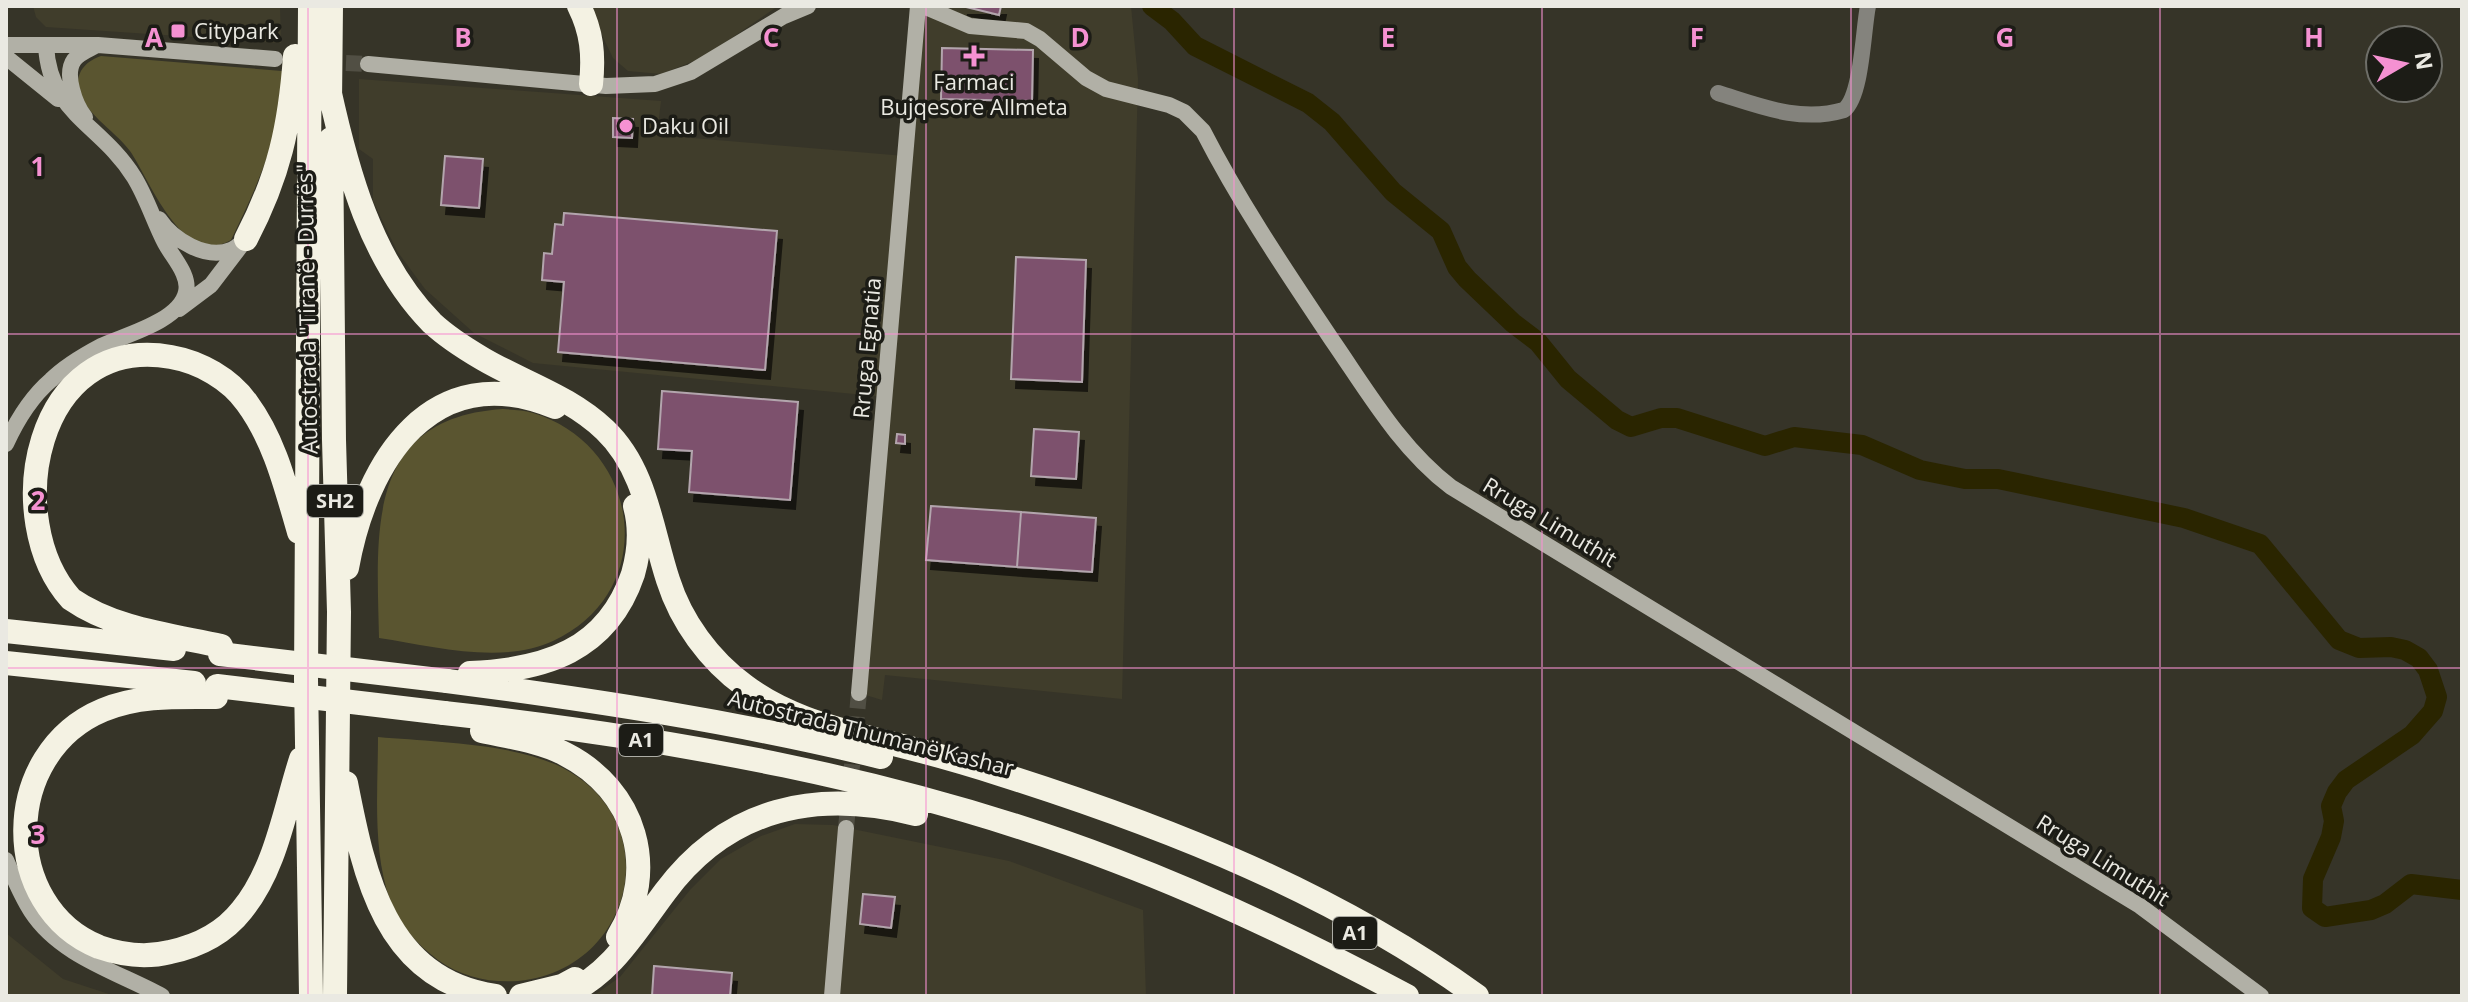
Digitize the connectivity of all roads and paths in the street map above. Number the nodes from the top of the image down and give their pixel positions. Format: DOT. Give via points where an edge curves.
graph roads {
  1 [pos="300,6"];
  2 [pos="310,6"];
  3 [pos="331,6"];
  4 [pos="343,6"];
  5 [pos="579,6"];
  6 [pos="808,6"];
  7 [pos="920,6"];
  8 [pos="1868,6"];
  9 [pos="6,45"];
  10 [pos="46,45"];
  11 [pos="98,45"];
  12 [pos="331,51"];
  13 [pos="6,57"];
  14 [pos="275,59"];
  15 [pos="368,64"];
  16 [pos="591,84"];
  17 [pos="329,89"];
  18 [pos="1718,93"];
  19 [pos="66,106"];
  20 [pos="96,131"];
  21 [pos="147,202"];
  22 [pos="246,239"];
  23 [pos="171,314"];
  24 [pos="6,444"];
  25 [pos="307,561"];
  26 [pos="339,612"];
  27 [pos="6,631"];
  28 [pos="220,650"];
  29 [pos="6,663"];
  30 [pos="447,678"];
  31 [pos="217,692"];
  32 [pos="859,693"];
  33 [pos="443,718"];
  34 [pos="337,735"];
  35 [pos="307,739"];
  36 [pos="846,828"];
  37 [pos="1179,845"];
  38 [pos="6,860"];
  39 [pos="1237,870"];
  40 [pos="1178,895"];
  41 [pos="1232,919"];
  42 [pos="162,996"];
  43 [pos="311,996"];
  44 [pos="335,996"];
  45 [pos="495,996"];
  46 [pos="521,996"];
  47 [pos="563,996"];
  48 [pos="832,996"];
  49 [pos="1375,996"];
  50 [pos="1407,996"];
  51 [pos="1470,996"];
  52 [pos="1477,996"];
  53 [pos="2261,996"];
  1 -- 22 [label="highway" via="285,142"];
  2 -- 25 [label="highway, Autostrada \"Tiranë - Durrës\" / SH2"];
  3 -- 12 [label="highway, Autostrada \"Tiranë - Durrës\" / SH2"];
  4 -- 12 [label="highway"];
  5 -- 16 [label="highway" via="592,43"];
  6 -- 16 [label="main road" via="672,80 635,87"];
  7 -- 32 [label="main road, Rruga Egnatia"];
  7 -- 53 [label="main road, Rruga Limuthit" via="970,26 1026,31 1106,89 1169,105 1195,121 1256,226 1384,417 1411,452 1451,487 2140,906"];
  8 -- 18 [label="street" via="1858,78 1848,108 1811,116 1781,113"];
  9 -- 10 [label="main road"];
  10 -- 11 [label="main road"];
  10 -- 19 [label="main road" via="51,81"];
  11 -- 14 [label="main road"];
  11 -- 20 [label="main road" via="71,64 70,78 80,111"];
  12 -- 17 [label="highway, Autostrada \"Tiranë - Durrës\" / SH2"];
  13 -- 19 [label="main road"];
  15 -- 16 [label="main road"];
  17 -- 26 [label="highway, Autostrada \"Tiranë - Durrës\" / SH2"];
  17 -- 37 [label="highway" via="358,198 404,288 454,341 571,404 619,445 639,482 679,607 693,633 725,670 769,702 818,724 1140,820"];
  19 -- 20 [label="main road"];
  20 -- 21 [label="main road" via="135,178"];
  21 -- 22 [label="main road" via="163,225 202,251 233,250"];
  21 -- 23 [label="main road" via="187,288"];
  22 -- 23 [label="main road" via="211,285"];
  23 -- 24 [label="main road" via="99,347 51,380"];
  25 -- 28 [label="highway" via="283,478 259,420 245,400 209,370 185,359 132,354 84,371 48,402 24,444 17,474 22,532 34,559 68,597 92,612"];
  25 -- 35 [label="highway, Autostrada \"Tiranë - Durrës\" / SH2"];
  26 -- 30 [label="highway" via="360,510 387,455 405,432 429,412 488,394 518,396 564,411 602,440 630,487 639,538 629,585 608,621 571,652 520,668"];
  26 -- 34 [label="highway, Autostrada \"Tiranë - Durrës\" / SH2"];
  27 -- 28 [label="highway"];
  28 -- 30 [label="highway, Autostrada Thumanë Kashar / A1, bridge"];
  29 -- 31 [label="highway"];
  30 -- 37 [label="highway, Autostrada Thumanë Kashar / A1" via="701,719 877,756"];
  31 -- 33 [label="highway, A1, bridge" via="353,702"];
  31 -- 35 [label="highway" via="144,699 103,710 64,733 38,760 19,811 20,856 37,900 70,933 113,952 159,955 224,929 247,903 265,870"];
  33 -- 40 [label="highway, A1" via="519,722 655,742 874,786 1101,855"];
  33 -- 46 [label="highway" via="563,753 612,792 633,830 638,885 614,943 584,975"];
  34 -- 44 [label="highway, Autostrada \"Tiranë - Durrës\" / SH2"];
  34 -- 45 [label="highway" via="355,837 383,914 427,970 456,986"];
  35 -- 43 [label="highway, Autostrada \"Tiranë - Durrës\" / SH2"];
  36 -- 48 [label="main road"];
  37 -- 39 [label="highway, Autostrada Thumanë Kashar / A1"];
  38 -- 42 [label="main road" via="32,914 47,930 88,959"];
  39 -- 51 [label="highway, Autostrada Thumanë Kashar / A1"];
  39 -- 52 [label="highway" via="1338,908"];
  40 -- 41 [label="highway, A1"];
  40 -- 47 [label="highway" via="925,816 854,802 814,803 762,816 705,849 675,879 609,966"];
  41 -- 49 [label="highway"];
  41 -- 50 [label="highway, A1" via="1337,959"];
}
